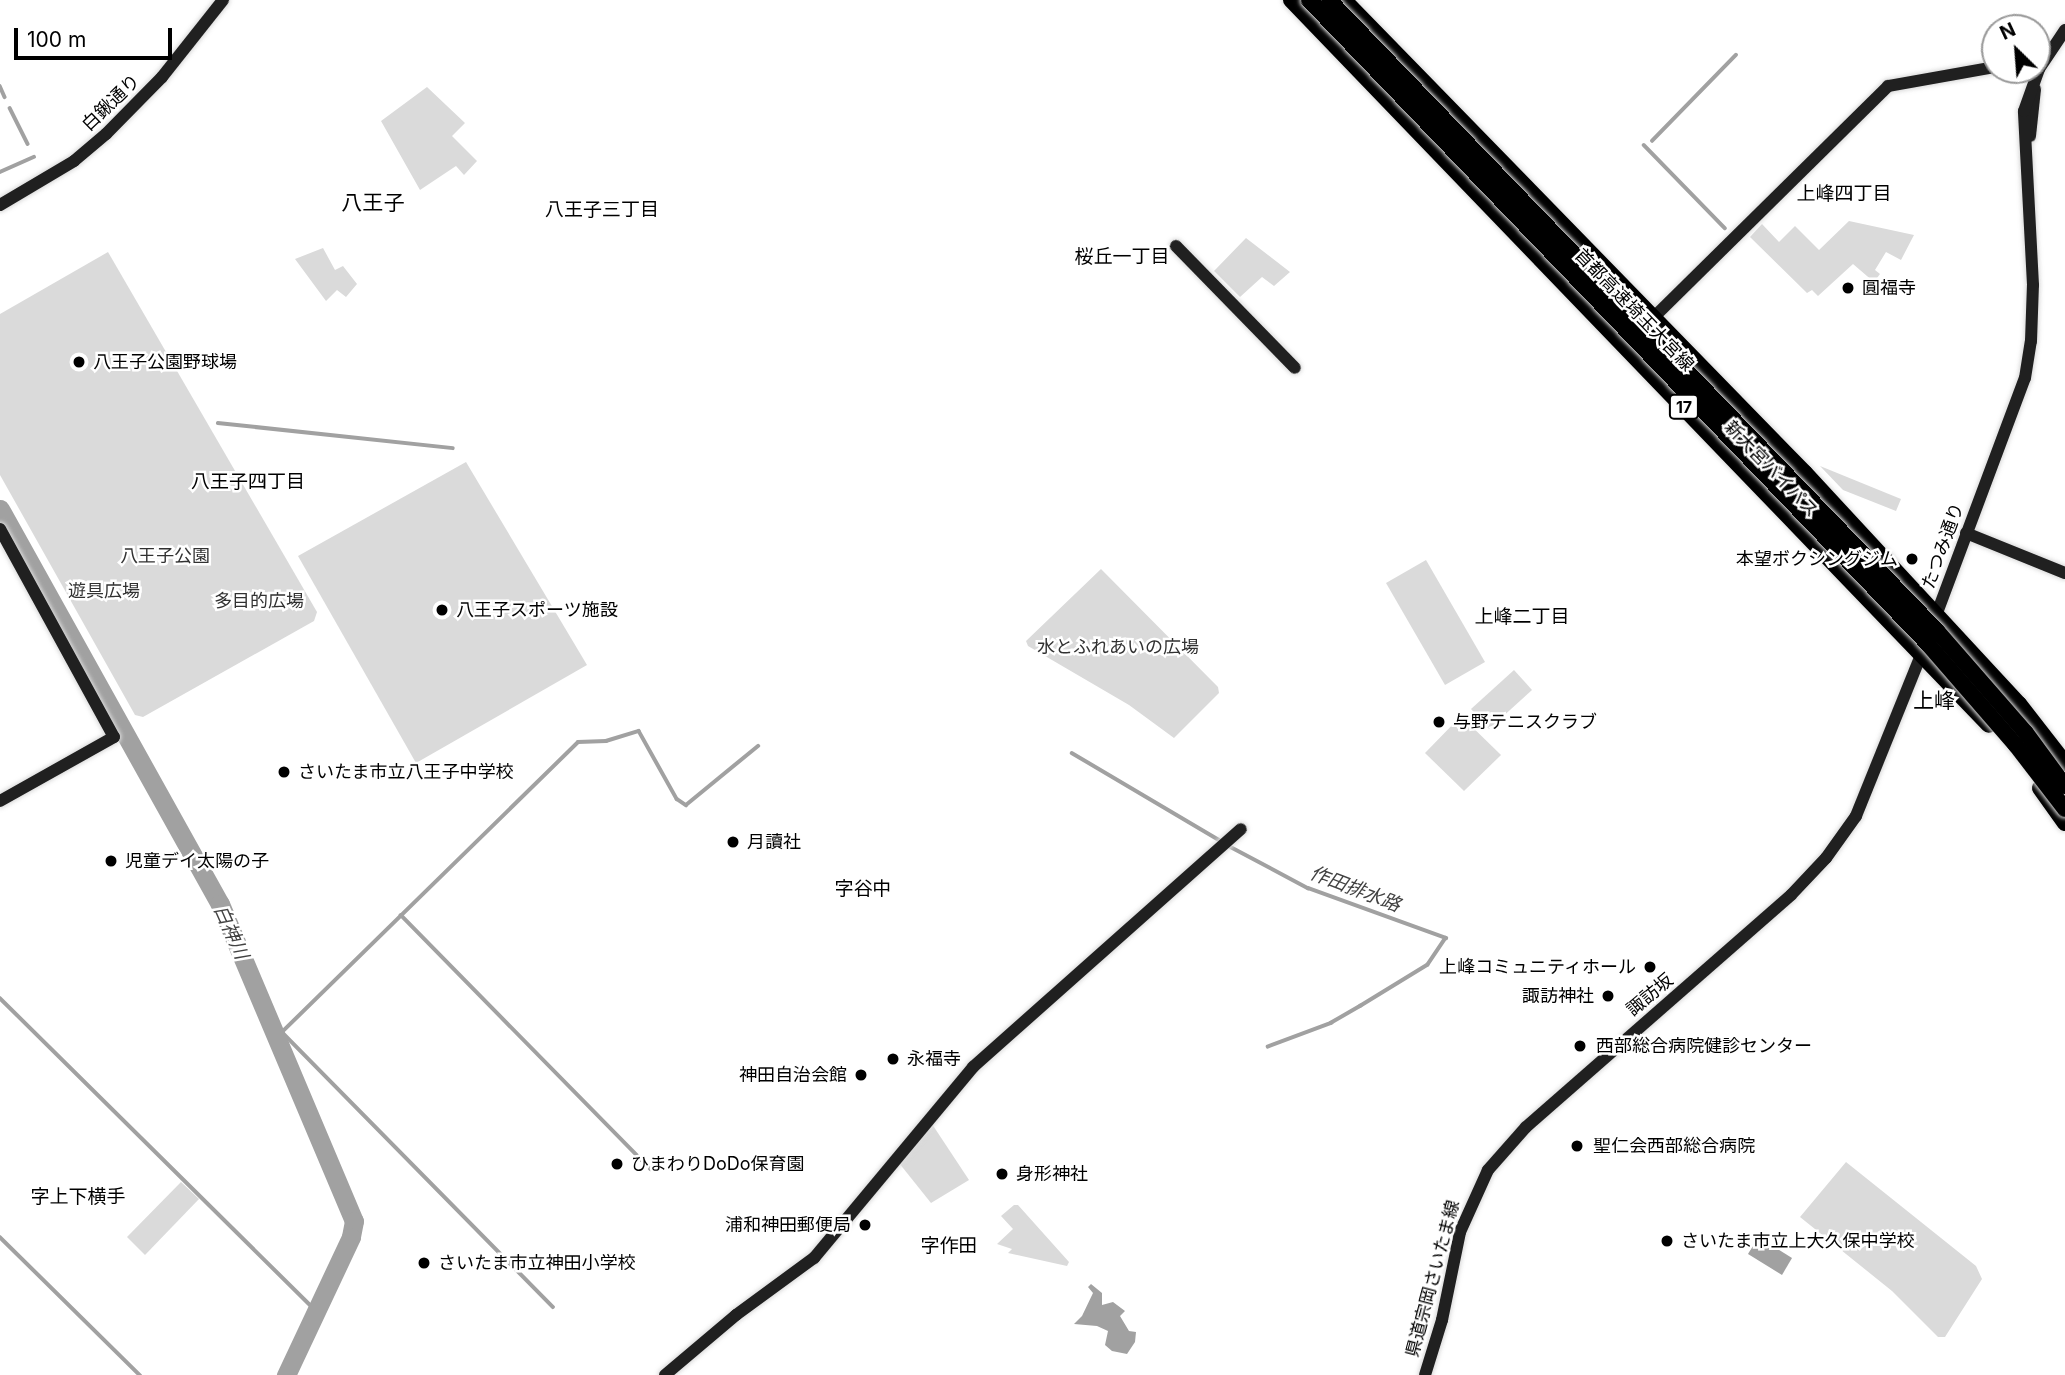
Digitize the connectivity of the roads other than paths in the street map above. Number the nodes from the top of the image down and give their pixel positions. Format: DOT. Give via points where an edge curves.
graph roads {
  1 [pos="223,0"];
  2 [pos="1291,0"];
  3 [pos="1309,0"];
  4 [pos="1329,0"];
  5 [pos="1344,0"];
  6 [pos="2065,30"];
  7 [pos="2051,50"];
  8 [pos="1981,69"];
  9 [pos="2035,84"];
  10 [pos="0,205"];
  11 [pos="1176,246"];
  12 [pos="1654,317"];
  13 [pos="1295,368"];
  14 [pos="0,529"];
  15 [pos="1966,533"];
  16 [pos="2065,573"];
  17 [pos="1936,614"];
  18 [pos="1922,653"];
  19 [pos="2065,763"];
  20 [pos="2065,786"];
  21 [pos="0,801"];
  22 [pos="2065,809"];
  23 [pos="2065,823"];
  24 [pos="1241,829"];
  25 [pos="1765,918"];
  26 [pos="1526,1127"];
  27 [pos="664,1375"];
  28 [pos="1425,1375"];
  1 -- 10 [label="street, 白鍬通り" via="163,77 106,134 74,161"];
  2 -- 18 [label="highway, 新大宮バイパス / 17"];
  3 -- 22 [label="highway, 首都高速埼玉大宮線, bridge" via="1928,644"];
  4 -- 20 [label="highway, 首都高速埼玉大宮線, bridge" via="1937,631 2026,733"];
  5 -- 12 [label="highway, 新大宮バイパス / 17"];
  6 -- 7 [label="street, たつみ通り"];
  8 -- 12 [label="street" via="1888,86"];
  9 -- 15 [label="street, たつみ通り" via="2028,143 2033,285 2025,378"];
  11 -- 13 [label="street"];
  12 -- 17 [label="highway, 新大宮バイパス / 17"];
  14 -- 21 [label="street" via="114,737"];
  15 -- 16 [label="street"];
  15 -- 17 [label="street, たつみ通り"];
  17 -- 18 [label="street, たつみ通り"];
  17 -- 19 [label="highway, 新大宮バイパス / 17" via="2019,704"];
  18 -- 23 [label="highway, 新大宮バイパス / 17" via="2012,750"];
  18 -- 25 [label="street, たつみ通り" via="1856,816 1810,877"];
  24 -- 27 [label="street" via="973,1067 814,1258"];
  25 -- 26 [label="street, 諏訪坂"];
  26 -- 28 [label="street, 県道宗岡さいたま線" via="1488,1170 1467,1215"];
}
